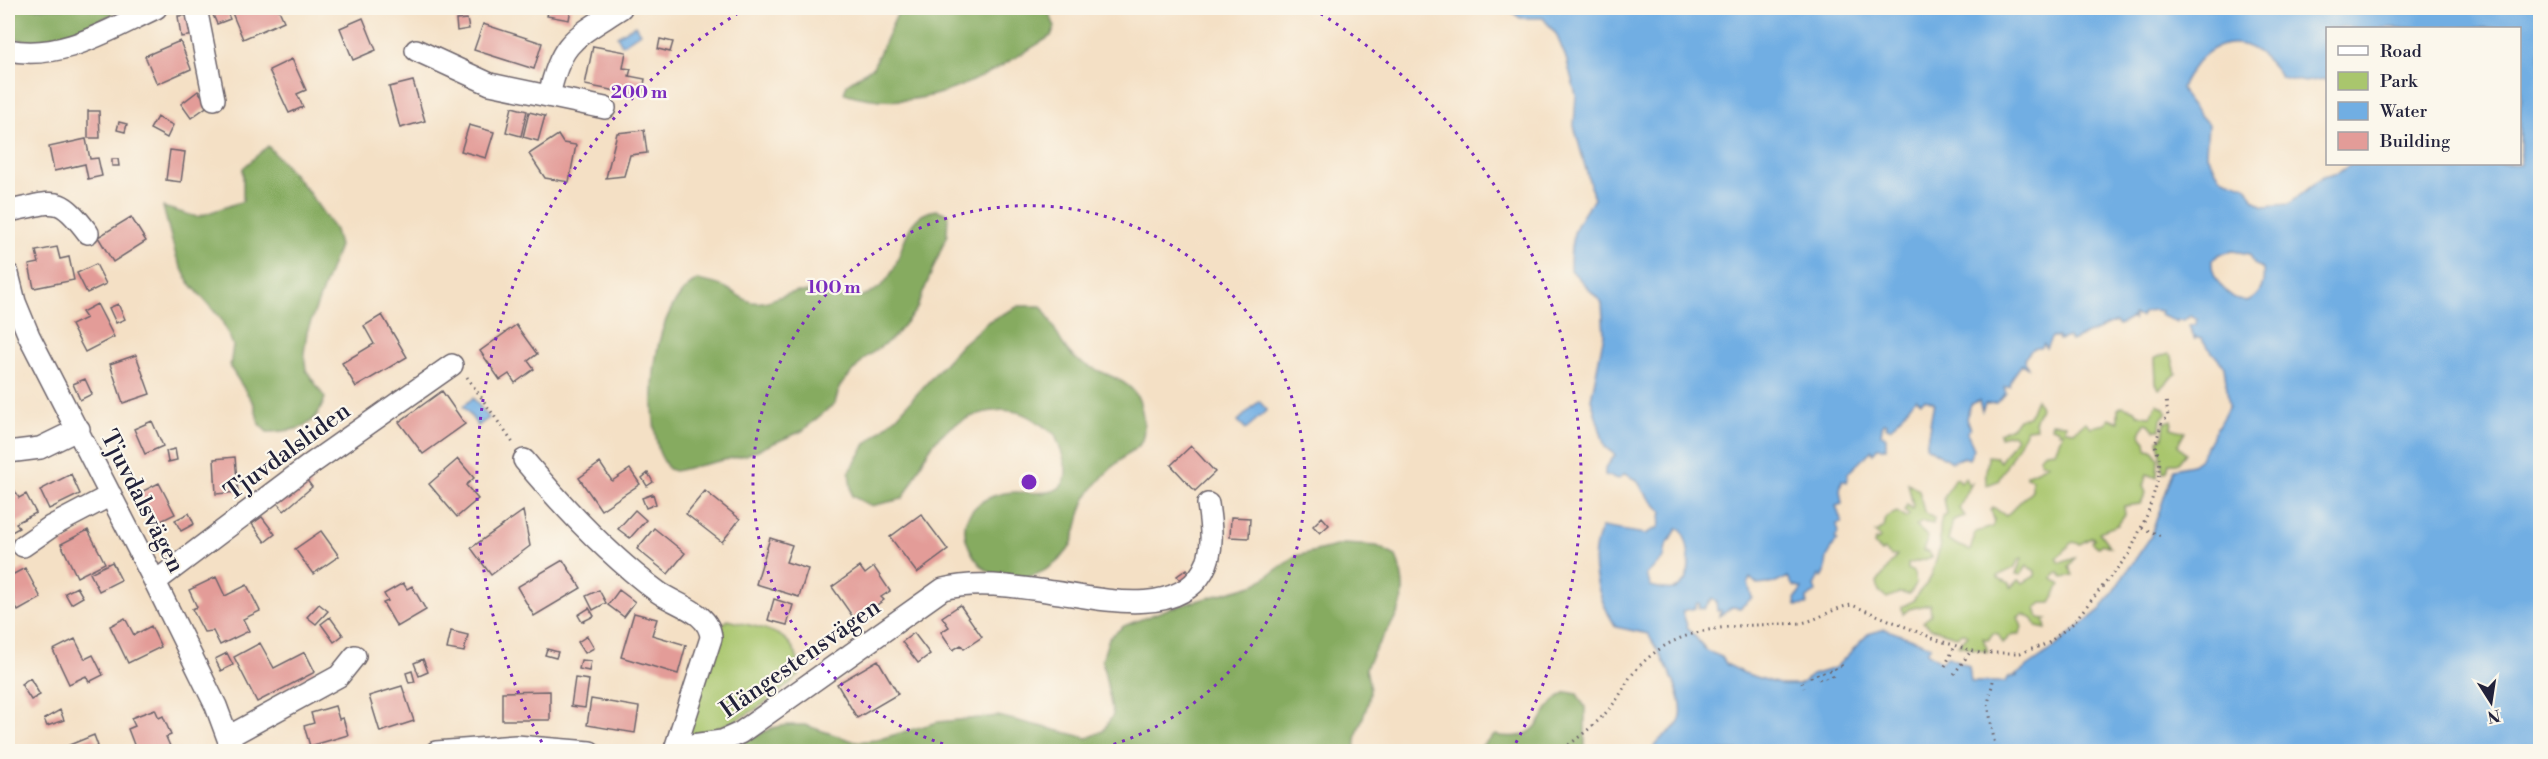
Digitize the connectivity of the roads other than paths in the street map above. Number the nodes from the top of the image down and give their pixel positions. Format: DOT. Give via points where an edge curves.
graph roads {
  1 [pos="156,8"];
  2 [pos="196,8"];
  3 [pos="621,8"];
  4 [pos="8,50"];
  5 [pos="416,50"];
  6 [pos="549,96"];
  7 [pos="214,99"];
  8 [pos="605,108"];
  9 [pos="8,211"];
  10 [pos="88,233"];
  11 [pos="8,274"];
  12 [pos="452,365"];
  13 [pos="79,429"];
  14 [pos="8,452"];
  15 [pos="525,460"];
  16 [pos="111,495"];
  17 [pos="1208,504"];
  18 [pos="23,546"];
  19 [pos="155,582"];
  20 [pos="355,656"];
  21 [pos="231,744"];
  22 [pos="675,749"];
  23 [pos="436,752"];
  24 [pos="590,752"];
  1 -- 4 [label="street" via="74,46 40,53"];
  2 -- 7 [label="street"];
  3 -- 6 [label="street" via="565,50 555,68"];
  5 -- 6 [label="street" via="490,84"];
  6 -- 8 [label="street"];
  9 -- 10 [label="street" via="60,204 69,209"];
  11 -- 13 [label="street, Tjuvdalsvägen" via="25,327"];
  12 -- 19 [label="street, Tjuvdalsliden" via="311,464"];
  13 -- 14 [label="street" via="40,448"];
  13 -- 16 [label="street, Tjuvdalsvägen"];
  15 -- 22 [label="street, Hängestensvägen" via="581,525 610,551 657,592 708,624 711,638"];
  16 -- 18 [label="street"];
  16 -- 19 [label="street, Tjuvdalsvägen"];
  17 -- 22 [label="street, Hängestensvägen" via="1211,538 1207,563 1195,582 1179,592 1134,603 992,586 958,585 943,589 740,733 723,741"];
  19 -- 21 [label="street, Tjuvdalsvägen"];
  20 -- 21 [label="street" via="339,676"];
  23 -- 24 [label="street" via="516,746"];
}
